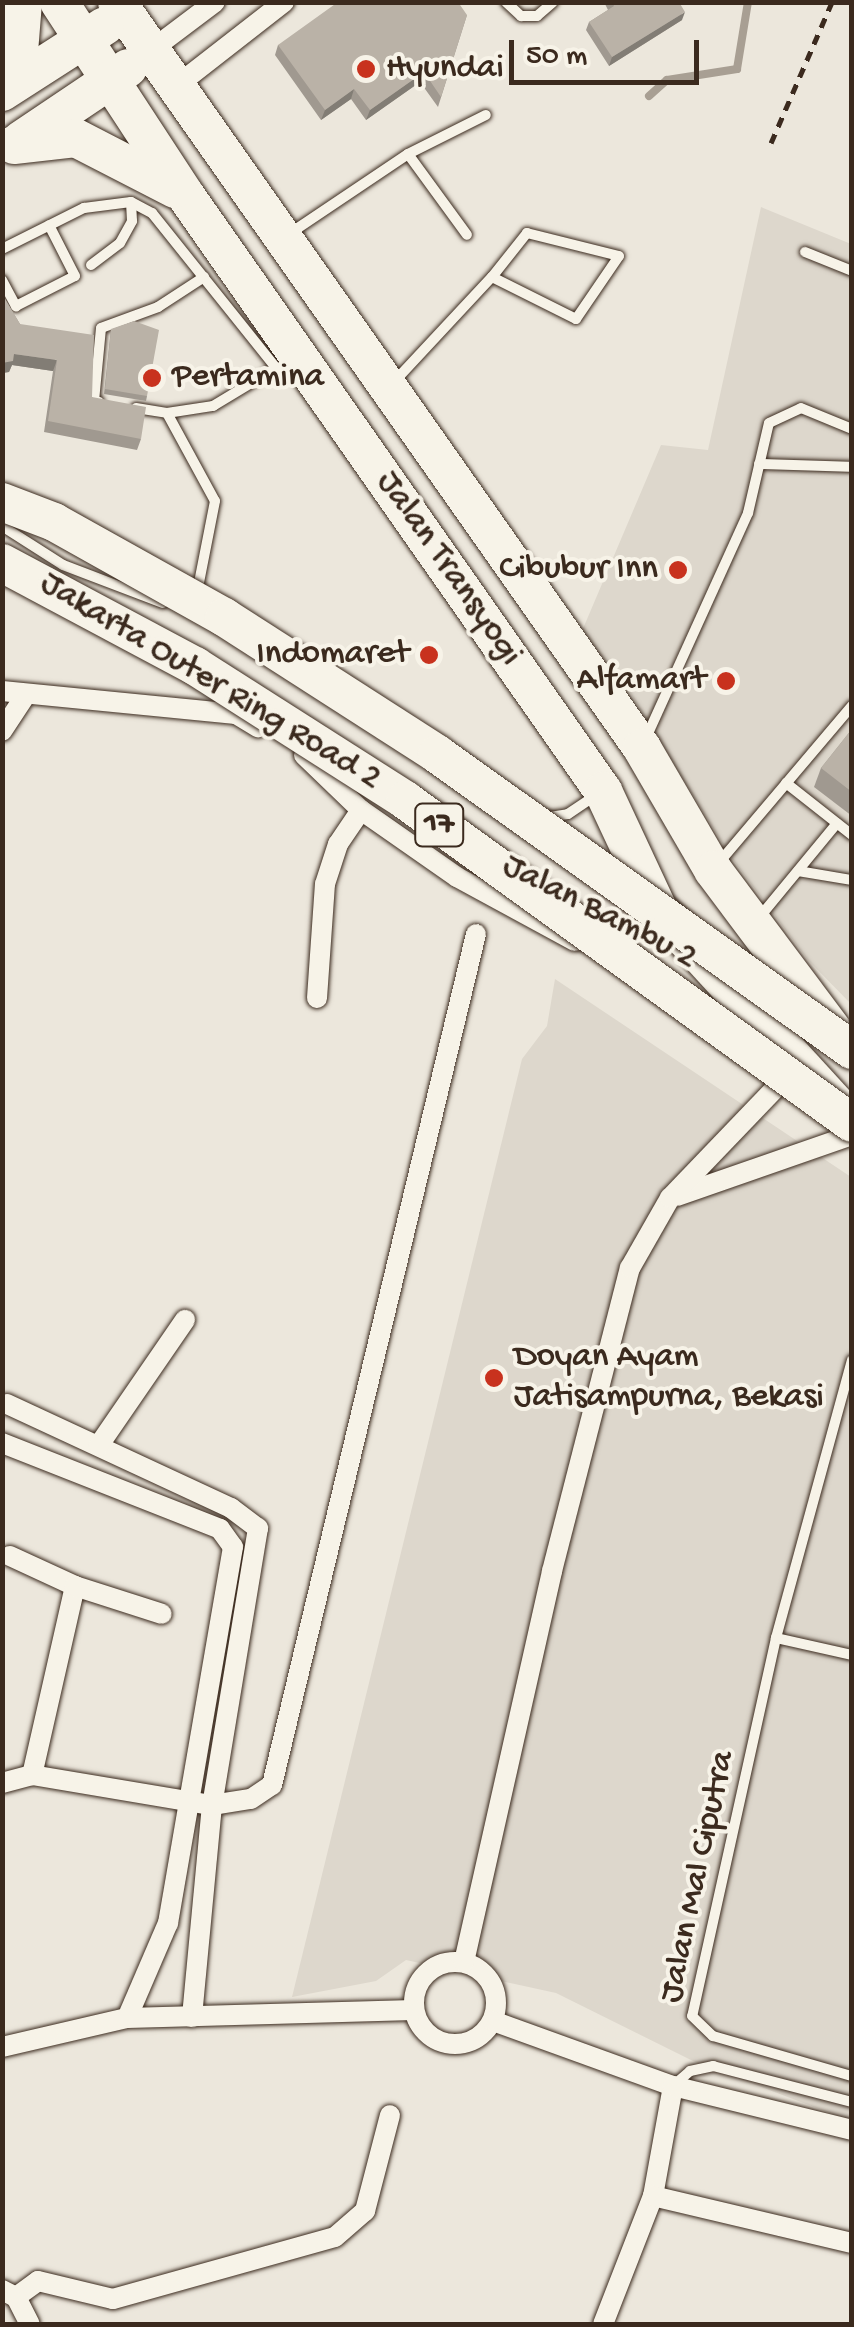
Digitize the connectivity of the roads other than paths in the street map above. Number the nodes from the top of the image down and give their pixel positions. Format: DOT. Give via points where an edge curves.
graph roads {
  1 [pos="23,2"];
  2 [pos="59,2"];
  3 [pos="215,2"];
  4 [pos="284,2"];
  5 [pos="506,2"];
  6 [pos="552,2"];
  7 [pos="120,8"];
  8 [pos="85,40"];
  9 [pos="150,51"];
  10 [pos="2,74"];
  11 [pos="110,81"];
  12 [pos="175,87"];
  13 [pos="2,92"];
  14 [pos="486,115"];
  15 [pos="8,149"];
  16 [pos="408,154"];
  17 [pos="186,196"];
  18 [pos="131,202"];
  19 [pos="49,226"];
  20 [pos="468,235"];
  21 [pos="284,238"];
  22 [pos="2,249"];
  23 [pos="805,252"];
  24 [pos="91,265"];
  25 [pos="852,271"];
  26 [pos="204,277"];
  27 [pos="492,277"];
  28 [pos="2,280"];
  29 [pos="276,368"];
  30 [pos="324,391"];
  31 [pos="386,391"];
  32 [pos="168,413"];
  33 [pos="852,429"];
  34 [pos="759,464"];
  35 [pos="852,467"];
  36 [pos="2,502"];
  37 [pos="2,526"];
  38 [pos="2,563"];
  39 [pos="193,614"];
  40 [pos="2,690"];
  41 [pos="25,696"];
  42 [pos="852,706"];
  43 [pos="2,731"];
  44 [pos="642,748"];
  45 [pos="786,783"];
  46 [pos="603,792"];
  47 [pos="362,810"];
  48 [pos="836,823"];
  49 [pos="852,835"];
  50 [pos="713,870"];
  51 [pos="798,870"];
  52 [pos="852,880"];
  53 [pos="754,924"];
  54 [pos="476,934"];
  55 [pos="317,998"];
  56 [pos="743,1002"];
  57 [pos="852,1052"];
  58 [pos="802,1060"];
  59 [pos="852,1122"];
  60 [pos="852,1135"];
  61 [pos="670,1198"];
  62 [pos="185,1320"];
  63 [pos="852,1360"];
  64 [pos="5,1399"];
  65 [pos="2,1432"];
  66 [pos="2,1443"];
  67 [pos="99,1445"];
  68 [pos="10,1556"];
  69 [pos="75,1586"];
  70 [pos="162,1614"];
  71 [pos="776,1638"];
  72 [pos="852,1655"];
  73 [pos="32,1775"];
  74 [pos="2,1782"];
  75 [pos="187,1804"];
  76 [pos="212,1804"];
  77 [pos="464,1962"];
  78 [pos="414,2010"];
  79 [pos="192,2017"];
  80 [pos="127,2018"];
  81 [pos="493,2020"];
  82 [pos="2,2047"];
  83 [pos="852,2076"];
  84 [pos="673,2086"];
  85 [pos="852,2102"];
  86 [pos="390,2115"];
  87 [pos="852,2130"];
  88 [pos="652,2196"];
  89 [pos="852,2243"];
  90 [pos="9,2293"];
  91 [pos="30,2324"];
  92 [pos="603,2324"];
  1 -- 10 [label="highway" via="19,52"];
  2 -- 8 [label="highway, Jalan Transyogi"];
  3 -- 9 [label="street"];
  4 -- 12 [label="street"];
  5 -- 6 [label="lane" via="521,16 536,16"];
  7 -- 8 [label="highway"];
  7 -- 9 [label="highway, Jalan Transyogi"];
  8 -- 11 [label="highway, Jalan Transyogi"];
  8 -- 13 [label="highway"];
  9 -- 11 [label="highway"];
  9 -- 12 [label="highway, Jalan Transyogi"];
  11 -- 15 [label="highway"];
  11 -- 17 [label="highway, Jalan Transyogi"];
  12 -- 21 [label="highway, Jalan Transyogi"];
  14 -- 16 [label="lane"];
  15 -- 17 [label="highway" via="76,138"];
  16 -- 20 [label="lane"];
  16 -- 21 [label="lane"];
  17 -- 30 [label="highway, Jalan Transyogi"];
  18 -- 19 [label="lane" via="84,208"];
  18 -- 24 [label="lane" via="132,221 120,243"];
  18 -- 26 [label="lane" via="152,212"];
  19 -- 22 [label="lane"];
  19 -- 28 [label="lane" via="75,276 16,306"];
  21 -- 31 [label="highway, Jalan Transyogi"];
  23 -- 25 [label="lane"];
  26 -- 29 [label="lane"];
  26 -- 32 [label="lane" via="158,307 102,328 94,402"];
  27 -- 27 [label="lane" via="576,318 619,256 526,233"];
  27 -- 31 [label="lane"];
  29 -- 30 [label="lane"];
  29 -- 32 [label="lane" via="212,406"];
  30 -- 46 [label="highway, Jalan Transyogi"];
  31 -- 44 [label="highway, Jalan Transyogi"];
  32 -- 39 [label="lane" via="215,501"];
  33 -- 34 [label="lane" via="792,409 769,423"];
  34 -- 35 [label="lane"];
  34 -- 44 [label="lane" via="748,512"];
  36 -- 57 [label="highway, Jakarta Outer Ring Road 2 / 17, bridge" via="54,522 224,617 421,743"];
  37 -- 39 [label="lane" via="63,565"];
  38 -- 59 [label="highway, Jakarta Outer Ring Road 2 / 17, bridge" via="194,666 405,800"];
  39 -- 46 [label="lane" via="350,704 486,803 528,820 568,814"];
  40 -- 41 [label="street, Jalan Bambu 2"];
  41 -- 43 [label="street"];
  41 -- 47 [label="street, Jalan Bambu 2" via="236,714 316,763"];
  42 -- 45 [label="lane"];
  44 -- 50 [label="highway, Jalan Transyogi"];
  45 -- 48 [label="lane"];
  45 -- 50 [label="lane"];
  46 -- 56 [label="highway, Jalan Transyogi" via="658,909"];
  47 -- 55 [label="street" via="338,844 324,884"];
  47 -- 56 [label="street, Jalan Bambu 2" via="457,877 684,996"];
  48 -- 49 [label="lane"];
  48 -- 51 [label="lane"];
  50 -- 53 [label="highway, Jalan Transyogi"];
  51 -- 52 [label="lane"];
  51 -- 53 [label="lane"];
  53 -- 57 [label="highway, Jalan Transyogi"];
  54 -- 76 [label="street" via="277,1774 259,1796"];
  56 -- 58 [label="highway, Jalan Transyogi"];
  58 -- 59 [label="highway, Jalan Transyogi"];
  58 -- 61 [label="street"];
  60 -- 61 [label="street"];
  61 -- 77 [label="street" via="630,1268 552,1571"];
  62 -- 67 [label="street"];
  63 -- 71 [label="lane, Jalan Mal Ciputra"];
  64 -- 65 [label="street"];
  64 -- 67 [label="street"];
  66 -- 75 [label="street" via="220,1529 230,1540 234,1555"];
  67 -- 76 [label="street" via="232,1508 258,1528"];
  68 -- 69 [label="street"];
  69 -- 70 [label="street"];
  69 -- 73 [label="street"];
  71 -- 72 [label="lane"];
  71 -- 83 [label="lane, Jalan Mal Ciputra" via="692,2016 713,2036"];
  73 -- 74 [label="street"];
  73 -- 75 [label="street"];
  75 -- 76 [label="street"];
  75 -- 80 [label="street" via="168,1923"];
  76 -- 79 [label="street"];
  77 -- 78 [label="street" via="426,1973"];
  77 -- 81 [label="street" via="492,1984"];
  78 -- 79 [label="street"];
  78 -- 81 [label="street" via="428,2035 455,2045 484,2033"];
  79 -- 80 [label="street"];
  80 -- 82 [label="street"];
  81 -- 84 [label="street"];
  84 -- 85 [label="lane" via="690,2071 713,2066"];
  84 -- 87 [label="street"];
  84 -- 88 [label="street"];
  86 -- 90 [label="street" via="365,2212 335,2237 113,2300 38,2281"];
  88 -- 89 [label="street"];
  88 -- 92 [label="street"];
  90 -- 91 [label="street"];
}
